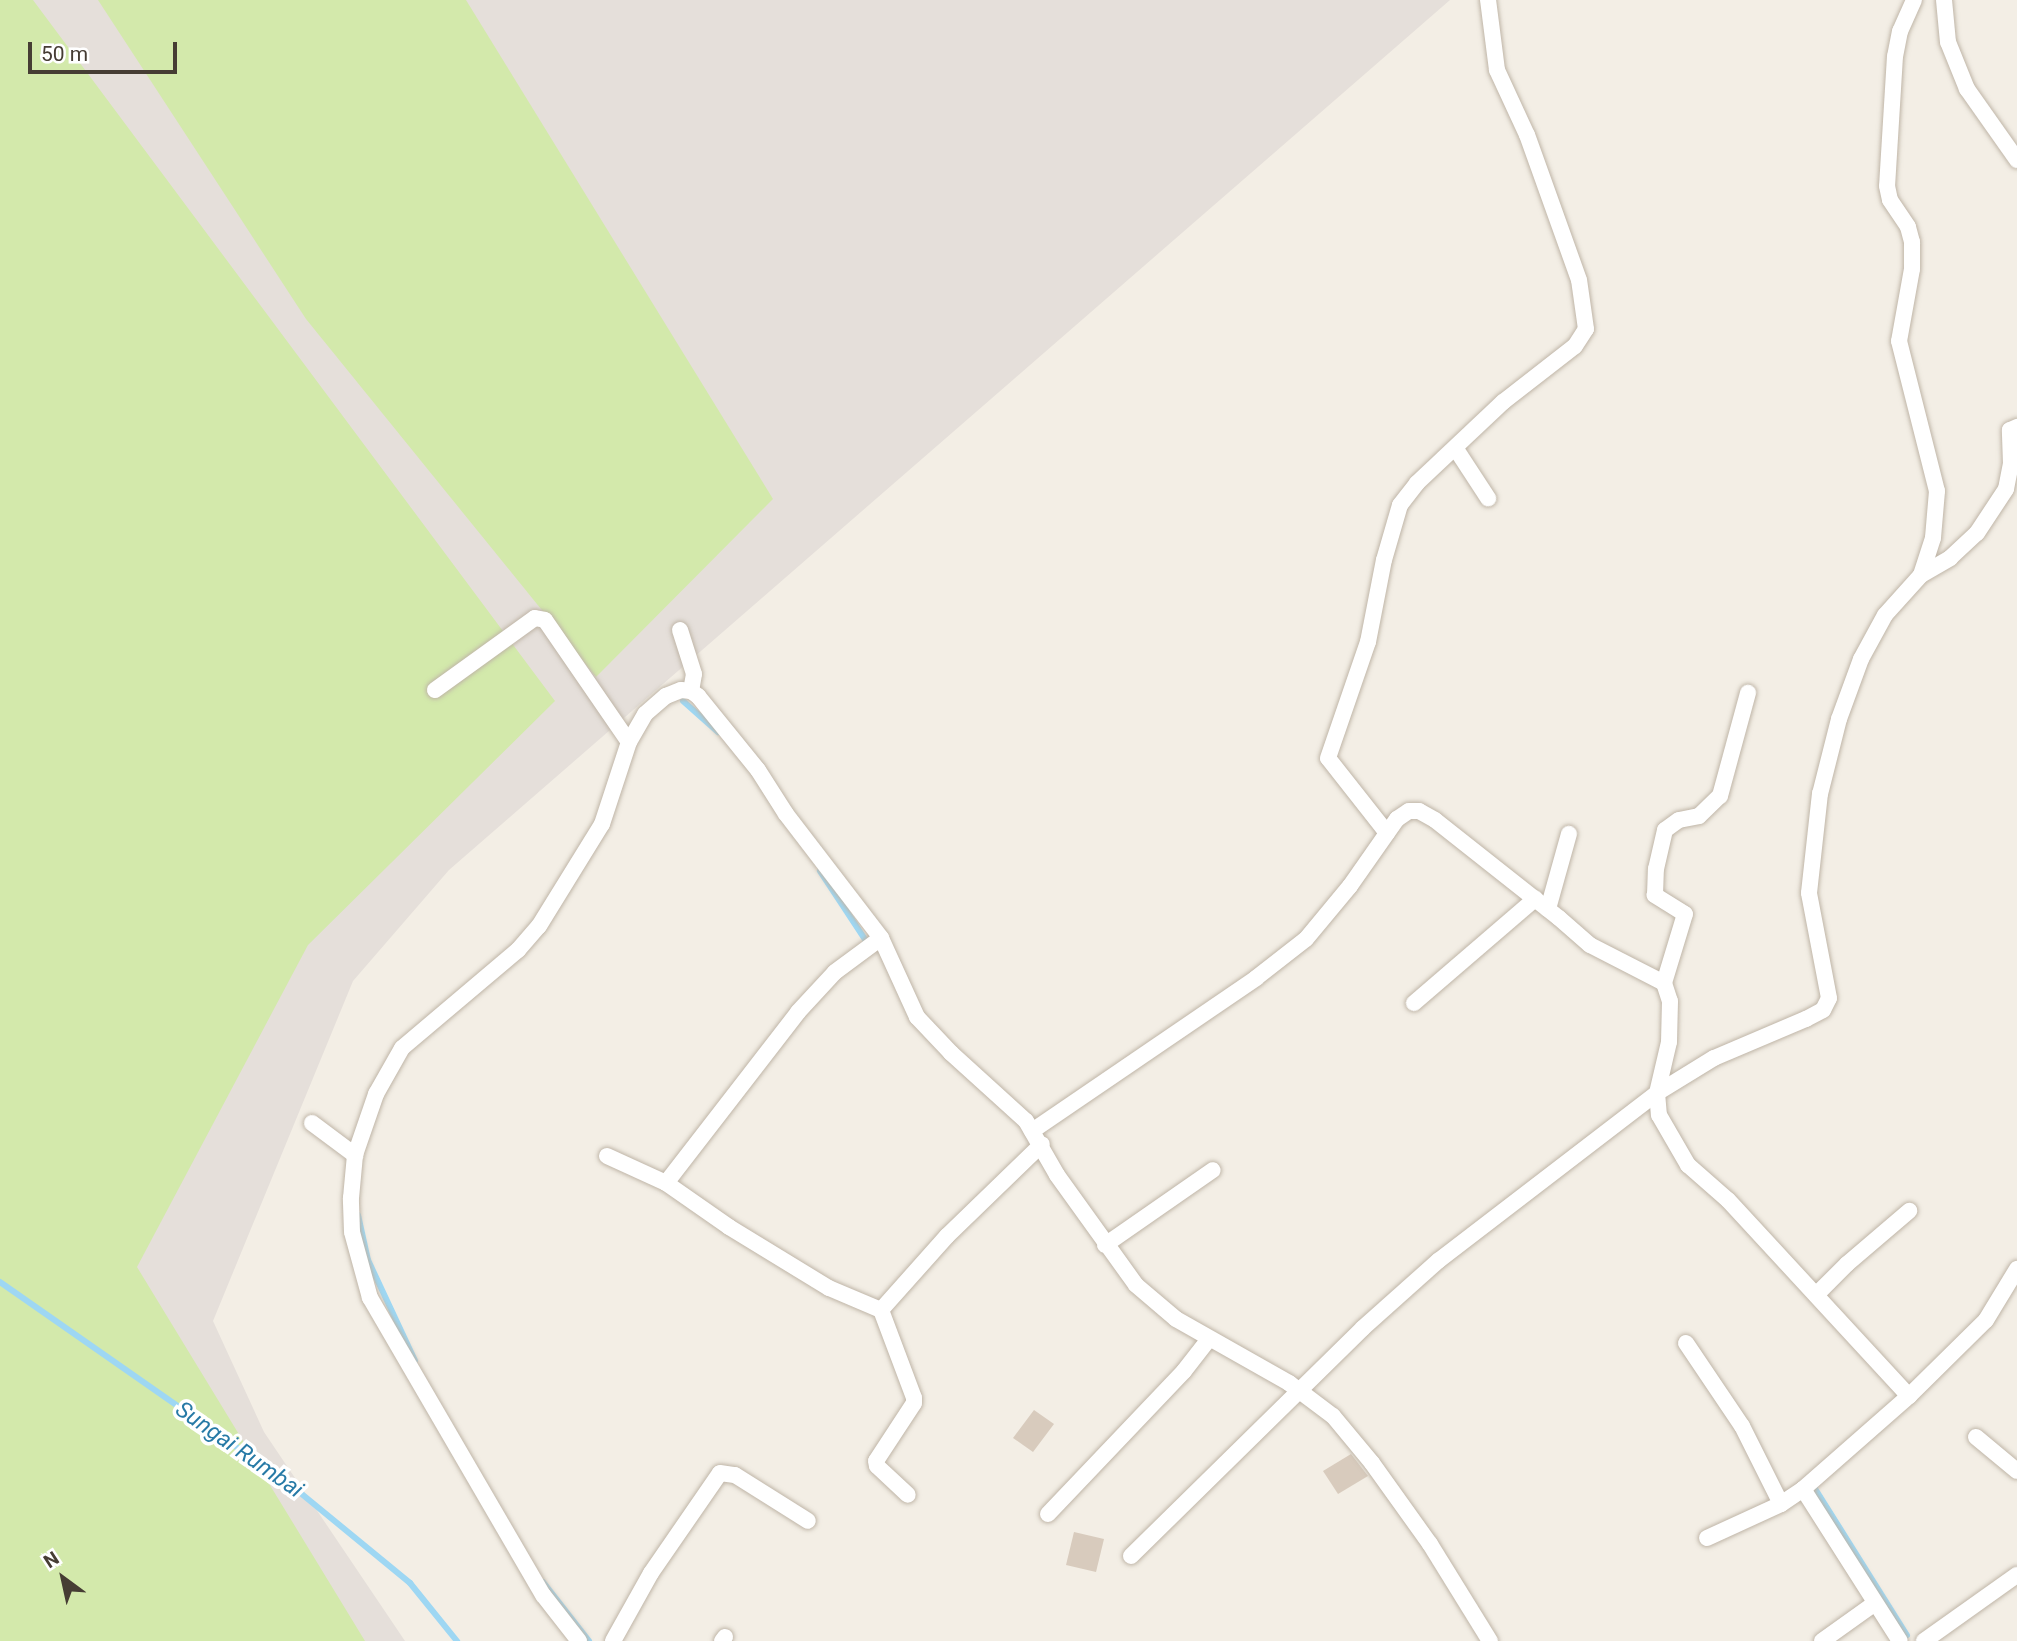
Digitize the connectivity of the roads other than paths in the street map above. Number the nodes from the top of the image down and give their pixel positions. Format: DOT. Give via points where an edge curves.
graph roads {
  1 [pos="1488,0"];
  2 [pos="1914,0"];
  3 [pos="1944,0"];
  4 [pos="2017,160"];
  5 [pos="2017,428"];
  6 [pos="1456,449"];
  7 [pos="1488,498"];
  8 [pos="1921,575"];
  9 [pos="680,630"];
  10 [pos="435,690"];
  11 [pos="691,691"];
  12 [pos="1748,693"];
  13 [pos="629,742"];
  14 [pos="1387,833"];
  15 [pos="1569,834"];
  16 [pos="1542,904"];
  17 [pos="881,938"];
  18 [pos="1664,983"];
  19 [pos="1414,1003"];
  20 [pos="1657,1093"];
  21 [pos="312,1124"];
  22 [pos="1037,1138"];
  23 [pos="355,1155"];
  24 [pos="607,1156"];
  25 [pos="1213,1170"];
  26 [pos="666,1183"];
  27 [pos="1909,1212"];
  28 [pos="1105,1245"];
  29 [pos="2017,1269"];
  30 [pos="1816,1295"];
  31 [pos="881,1310"];
  32 [pos="1209,1339"];
  33 [pos="1686,1343"];
  34 [pos="1300,1392"];
  35 [pos="1909,1396"];
  36 [pos="1976,1437"];
  37 [pos="2017,1471"];
  38 [pos="1803,1489"];
  39 [pos="908,1495"];
  40 [pos="1781,1504"];
  41 [pos="1048,1514"];
  42 [pos="808,1521"];
  43 [pos="1707,1538"];
  44 [pos="1130,1556"];
  45 [pos="2017,1575"];
  46 [pos="1875,1603"];
  47 [pos="579,1641"];
  48 [pos="613,1641"];
  49 [pos="1490,1641"];
  50 [pos="1822,1641"];
  51 [pos="1900,1641"];
  52 [pos="1924,1641"];
  1 -- 6 [label="street" via="1497,70 1527,135 1574,268 1586,329 1575,346 1509,397"];
  2 -- 8 [label="street" via="1895,56 1887,186 1912,242 1912,269 1899,341 1937,491 1933,538"];
  3 -- 4 [label="street" via="1948,41 1967,89"];
  5 -- 8 [label="street" via="2010,430 2006,489 1977,533 1950,558"];
  6 -- 7 [label="street"];
  6 -- 14 [label="street" via="1417,483 1400,505 1368,642 1328,758"];
  8 -- 20 [label="street" via="1885,615 1861,659 1820,793 1809,893 1829,998 1823,1010 1714,1058"];
  9 -- 11 [label="street" via="694,674"];
  10 -- 13 [label="street" via="535,618 545,620"];
  11 -- 13 [label="street" via="674,692 655,704"];
  11 -- 17 [label="street" via="758,770"];
  12 -- 18 [label="street" via="1720,796 1699,816 1670,824 1665,830 1655,895 1685,914"];
  13 -- 23 [label="street" via="602,824 539,926 518,950 402,1048 376,1094"];
  14 -- 16 [label="street" via="1397,819 1419,811"];
  14 -- 22 [label="street" via="1306,939"];
  15 -- 16 [label="street"];
  16 -- 18 [label="street" via="1590,946"];
  16 -- 19 [label="street"];
  17 -- 22 [label="street" via="917,1017 1026,1121"];
  17 -- 26 [label="street" via="835,972 798,1012"];
  18 -- 20 [label="street" via="1670,1001 1669,1042"];
  20 -- 30 [label="street" via="1659,1115 1688,1165 1728,1200"];
  20 -- 34 [label="street" via="1438,1261"];
  21 -- 23 [label="street"];
  22 -- 28 [label="street"];
  22 -- 31 [label="street"];
  23 -- 47 [label="street" via="351,1223 370,1298 543,1595"];
  24 -- 26 [label="street"];
  25 -- 28 [label="street"];
  26 -- 31 [label="street" via="829,1287"];
  27 -- 30 [label="street"];
  28 -- 32 [label="street" via="1136,1285 1176,1319"];
  29 -- 35 [label="street" via="1986,1320"];
  30 -- 35 [label="street"];
  31 -- 39 [label="street" via="915,1398 876,1461"];
  32 -- 34 [label="street"];
  32 -- 41 [label="street"];
  33 -- 40 [label="street" via="1742,1426"];
  34 -- 44 [label="street"];
  34 -- 49 [label="street" via="1334,1416 1372,1463 1430,1544"];
  35 -- 38 [label="street"];
  36 -- 37 [label="street"];
  38 -- 40 [label="street"];
  38 -- 46 [label="street"];
  40 -- 43 [label="street"];
  42 -- 48 [label="street" via="735,1475 720,1473 651,1573"];
  45 -- 52 [label="street"];
  46 -- 50 [label="street"];
  46 -- 51 [label="street"];
}
